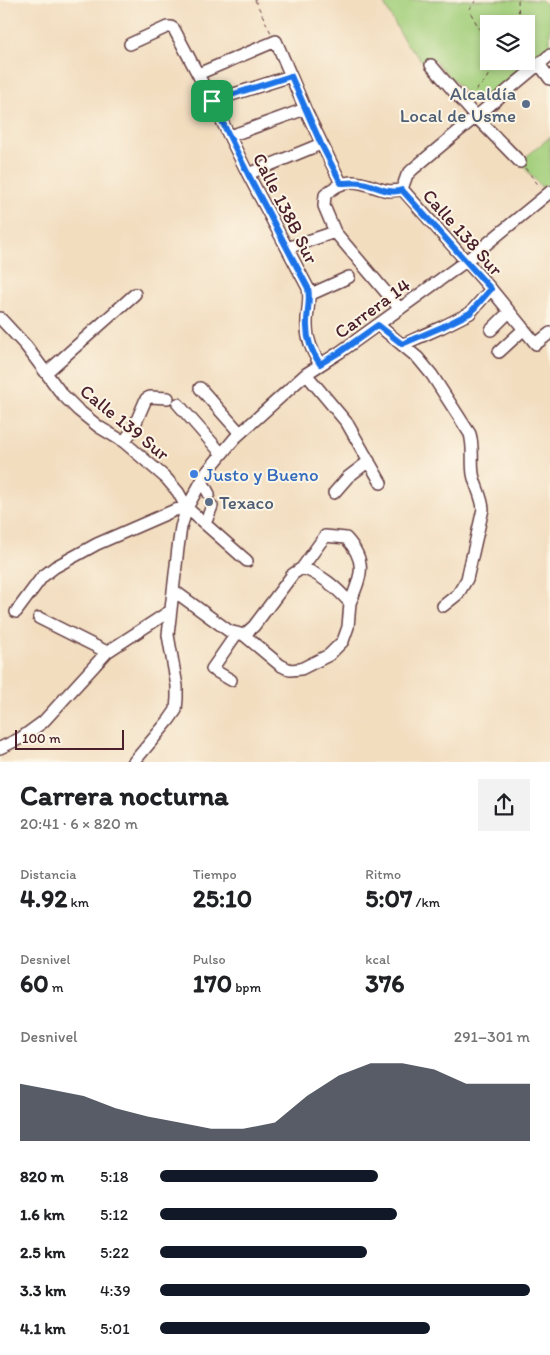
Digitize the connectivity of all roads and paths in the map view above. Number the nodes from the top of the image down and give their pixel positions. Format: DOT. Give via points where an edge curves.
graph roads {
  1 [pos="255,0"];
  2 [pos="476,0"];
  3 [pos="518,0"];
  4 [pos="519,15"];
  5 [pos="480,30"];
  6 [pos="276,41"];
  7 [pos="130,44"];
  8 [pos="550,55"];
  9 [pos="535,58"];
  10 [pos="539,64"];
  11 [pos="431,65"];
  12 [pos="491,70"];
  13 [pos="198,74"];
  14 [pos="291,76"];
  15 [pos="550,80"];
  16 [pos="212,101"];
  17 [pos="464,102"];
  18 [pos="305,109"];
  19 [pos="476,117"];
  20 [pos="230,136"];
  21 [pos="321,144"];
  22 [pos="520,162"];
  23 [pos="248,174"];
  24 [pos="341,183"];
  25 [pos="402,190"];
  26 [pos="546,195"];
  27 [pos="550,208"];
  28 [pos="335,232"];
  29 [pos="287,248"];
  30 [pos="466,261"];
  31 [pos="349,276"];
  32 [pos="491,289"];
  33 [pos="135,294"];
  34 [pos="309,295"];
  35 [pos="400,310"];
  36 [pos="509,312"];
  37 [pos="0,318"];
  38 [pos="378,325"];
  39 [pos="491,330"];
  40 [pos="523,330"];
  41 [pos="550,333"];
  42 [pos="402,344"];
  43 [pos="499,352"];
  44 [pos="320,364"];
  45 [pos="47,372"];
  46 [pos="306,374"];
  47 [pos="200,388"];
  48 [pos="240,433"];
  49 [pos="124,442"];
  50 [pos="221,453"];
  51 [pos="369,461"];
  52 [pos="202,480"];
  53 [pos="381,483"];
  54 [pos="334,493"];
  55 [pos="209,494"];
  56 [pos="212,506"];
  57 [pos="187,508"];
  58 [pos="205,524"];
  59 [pos="247,562"];
  60 [pos="302,568"];
  61 [pos="174,590"];
  62 [pos="350,603"];
  63 [pos="443,606"];
  64 [pos="170,611"];
  65 [pos="16,612"];
  66 [pos="39,618"];
  67 [pos="240,634"];
  68 [pos="107,652"];
  69 [pos="231,680"];
  70 [pos="0,748"];
  71 [pos="133,762"];
  1 -- 6 [label="path"];
  2 -- 5 [label="path" via="469,10"];
  3 -- 4 [label="path"];
  6 -- 13 [label="street"];
  6 -- 14 [label="street"];
  7 -- 13 [label="street, Calle 138B Sur" via="170,27"];
  8 -- 10 [label="street"];
  9 -- 10 [label="path"];
  10 -- 15 [label="street"];
  10 -- 19 [label="street"];
  11 -- 17 [label="street"];
  12 -- 17 [label="path"];
  13 -- 16 [label="street, Calle 138B Sur"];
  14 -- 16 [label="street"];
  14 -- 18 [label="street"];
  16 -- 20 [label="street, Calle 138B Sur"];
  17 -- 19 [label="street"];
  18 -- 20 [label="street"];
  18 -- 21 [label="street"];
  19 -- 22 [label="street"];
  19 -- 25 [label="street" via="413,169 407,175"];
  20 -- 23 [label="street, Calle 138B Sur"];
  21 -- 23 [label="street"];
  21 -- 24 [label="street"];
  22 -- 26 [label="path"];
  23 -- 29 [label="street, Calle 138B Sur"];
  24 -- 25 [label="street" via="360,182 386,191"];
  24 -- 28 [label="street" via="325,195 324,206"];
  25 -- 30 [label="street, Calle 138 Sur"];
  26 -- 27 [label="street"];
  26 -- 30 [label="street, Carrera 14"];
  28 -- 29 [label="street"];
  28 -- 35 [label="street"];
  29 -- 34 [label="street, Calle 138B Sur"];
  30 -- 32 [label="street, Calle 138 Sur"];
  30 -- 35 [label="street, Carrera 14"];
  31 -- 34 [label="street"];
  32 -- 36 [label="street, Calle 138 Sur"];
  32 -- 42 [label="street" via="470,313"];
  33 -- 45 [label="street"];
  34 -- 44 [label="street, Calle 138B Sur" via="309,342"];
  35 -- 38 [label="street, Carrera 14"];
  36 -- 39 [label="street"];
  36 -- 40 [label="street, Calle 138 Sur"];
  37 -- 45 [label="street, Calle 139 Sur"];
  38 -- 42 [label="street"];
  38 -- 44 [label="street, Carrera 14"];
  40 -- 41 [label="street, Calle 138 Sur" via="536,344"];
  40 -- 43 [label="street"];
  42 -- 63 [label="street" via="432,375 470,434 474,481 482,500 480,526 467,579 458,594"];
  44 -- 46 [label="street, Carrera 14"];
  45 -- 49 [label="street, Calle 139 Sur" via="78,410"];
  46 -- 48 [label="street, Carrera 14"];
  46 -- 51 [label="street" via="347,423"];
  47 -- 48 [label="street"];
  48 -- 50 [label="street, Carrera 14"];
  49 -- 50 [label="street" via="150,397 173,401"];
  49 -- 57 [label="street, Calle 139 Sur" via="166,478"];
  50 -- 52 [label="street, Carrera 14"];
  51 -- 53 [label="street"];
  51 -- 54 [label="street"];
  52 -- 55 [label="street"];
  52 -- 57 [label="street, Carrera 14"];
  56 -- 58 [label="street"];
  57 -- 58 [label="street, Calle 139 Sur"];
  57 -- 61 [label="street, Carrera 14" via="180,534"];
  57 -- 65 [label="street" via="174,510 97,544 56,567 42,577"];
  58 -- 59 [label="street, Calle 139 Sur"];
  60 -- 62 [label="street" via="336,587"];
  60 -- 62 [label="street" via="325,536 346,538 353,545 361,565 360,578"];
  60 -- 67 [label="street" via="293,574 254,626"];
  61 -- 64 [label="street, Carrera 14"];
  61 -- 67 [label="street" via="229,631"];
  62 -- 67 [label="street" via="343,641 329,655 301,669 290,670 280,665"];
  64 -- 68 [label="street"];
  64 -- 71 [label="street, Carrera 14" via="168,635 177,686 176,710"];
  66 -- 68 [label="street"];
  67 -- 69 [label="street" via="212,669"];
  68 -- 70 [label="street" via="43,722"];
}
